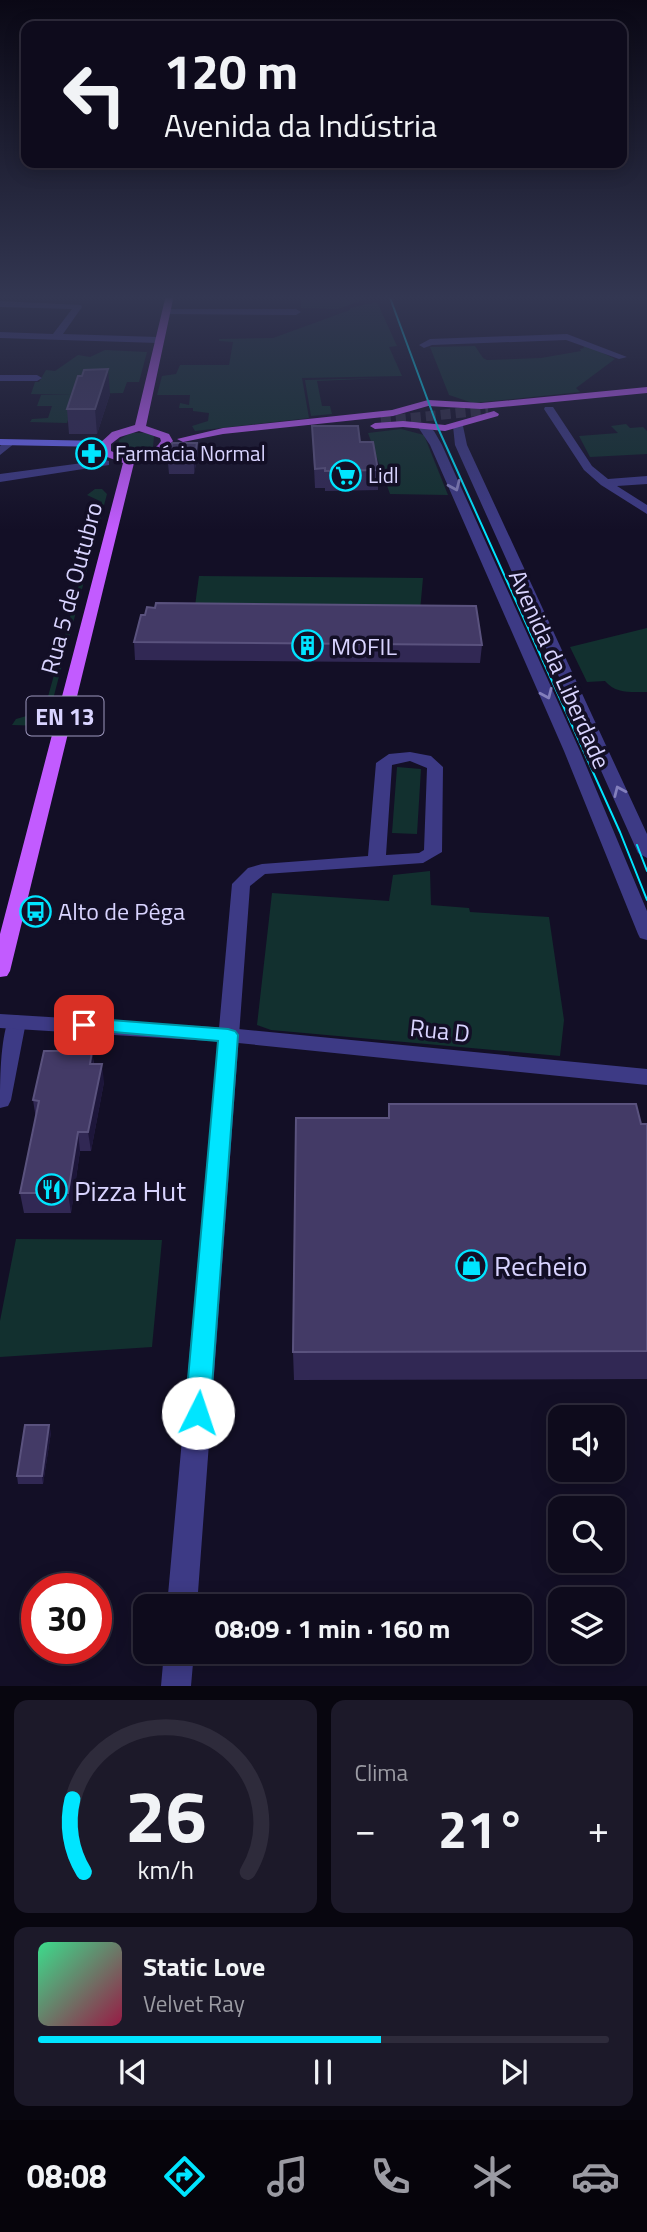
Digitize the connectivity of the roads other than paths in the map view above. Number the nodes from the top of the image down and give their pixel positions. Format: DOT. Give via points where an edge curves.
graph roads {
  1 [pos="151,374"];
  2 [pos="0,378"];
  3 [pos="37,378"];
  4 [pos="647,394"];
  5 [pos="457,405"];
  6 [pos="549,409"];
  7 [pos="404,410"];
  8 [pos="488,410"];
  9 [pos="381,421"];
  10 [pos="464,422"];
  11 [pos="420,426"];
  12 [pos="140,428"];
  13 [pos="183,439"];
  14 [pos="4,442"];
  15 [pos="167,442"];
  16 [pos="104,444"];
  17 [pos="0,452"];
  18 [pos="129,462"];
  19 [pos="105,463"];
  20 [pos="0,478"];
  21 [pos="647,480"];
  22 [pos="605,483"];
  23 [pos="647,510"];
  24 [pos="647,853"];
  25 [pos="377,861"];
  26 [pos="647,934"];
  27 [pos="0,971"];
  28 [pos="8,1021"];
  29 [pos="228,1035"];
  30 [pos="647,1077"];
  31 [pos="0,1100"];
  32 [pos="183,1594"];
  33 [pos="178,1664"];
  34 [pos="176,1686"];
  1 -- 12 [label="main road"];
  2 -- 3 [label="street"];
  4 -- 5 [label="main road"];
  4 -- 6 [label="main road"];
  4 -- 8 [label="main road"];
  5 -- 7 [label="main road" via="428,403"];
  5 -- 10 [label="main road" via="469,412"];
  6 -- 10 [label="main road" via="489,414"];
  6 -- 22 [label="street" via="588,467"];
  7 -- 11 [label="main road" via="403,418"];
  7 -- 13 [label="main road"];
  9 -- 13 [label="main road"];
  10 -- 11 [label="main road"];
  24 -- 10 [label="street, Avenida da Liberdade, one-way" via="461,445"];
  11 -- 13 [label="main road"];
  11 -- 26 [label="street, Avenida da Liberdade, one-way" via="436,445 572,751"];
  12 -- 15 [label="main road" via="165,436"];
  12 -- 16 [label="main road" via="117,434"];
  13 -- 15 [label="main road"];
  14 -- 16 [label="main road"];
  14 -- 17 [label="street"];
  15 -- 18 [label="main road" via="155,454"];
  16 -- 18 [label="main road" via="106,453"];
  18 -- 27 [label="main road, Rua 5 de Outubro / EN 13"];
  19 -- 20 [label="street"];
  21 -- 22 [label="street"];
  22 -- 23 [label="street"];
  25 -- 25 [label="street" via="384,763 395,757 431,761 435,767 433,852 423,858"];
  25 -- 29 [label="street" via="262,869 245,879"];
  28 -- 29 [label="street, Rua D"];
  28 -- 31 [label="street"];
  29 -- 30 [label="street, Rua D"];
  29 -- 32 [label="street"];
  33 -- 34 [label="street"];
}
